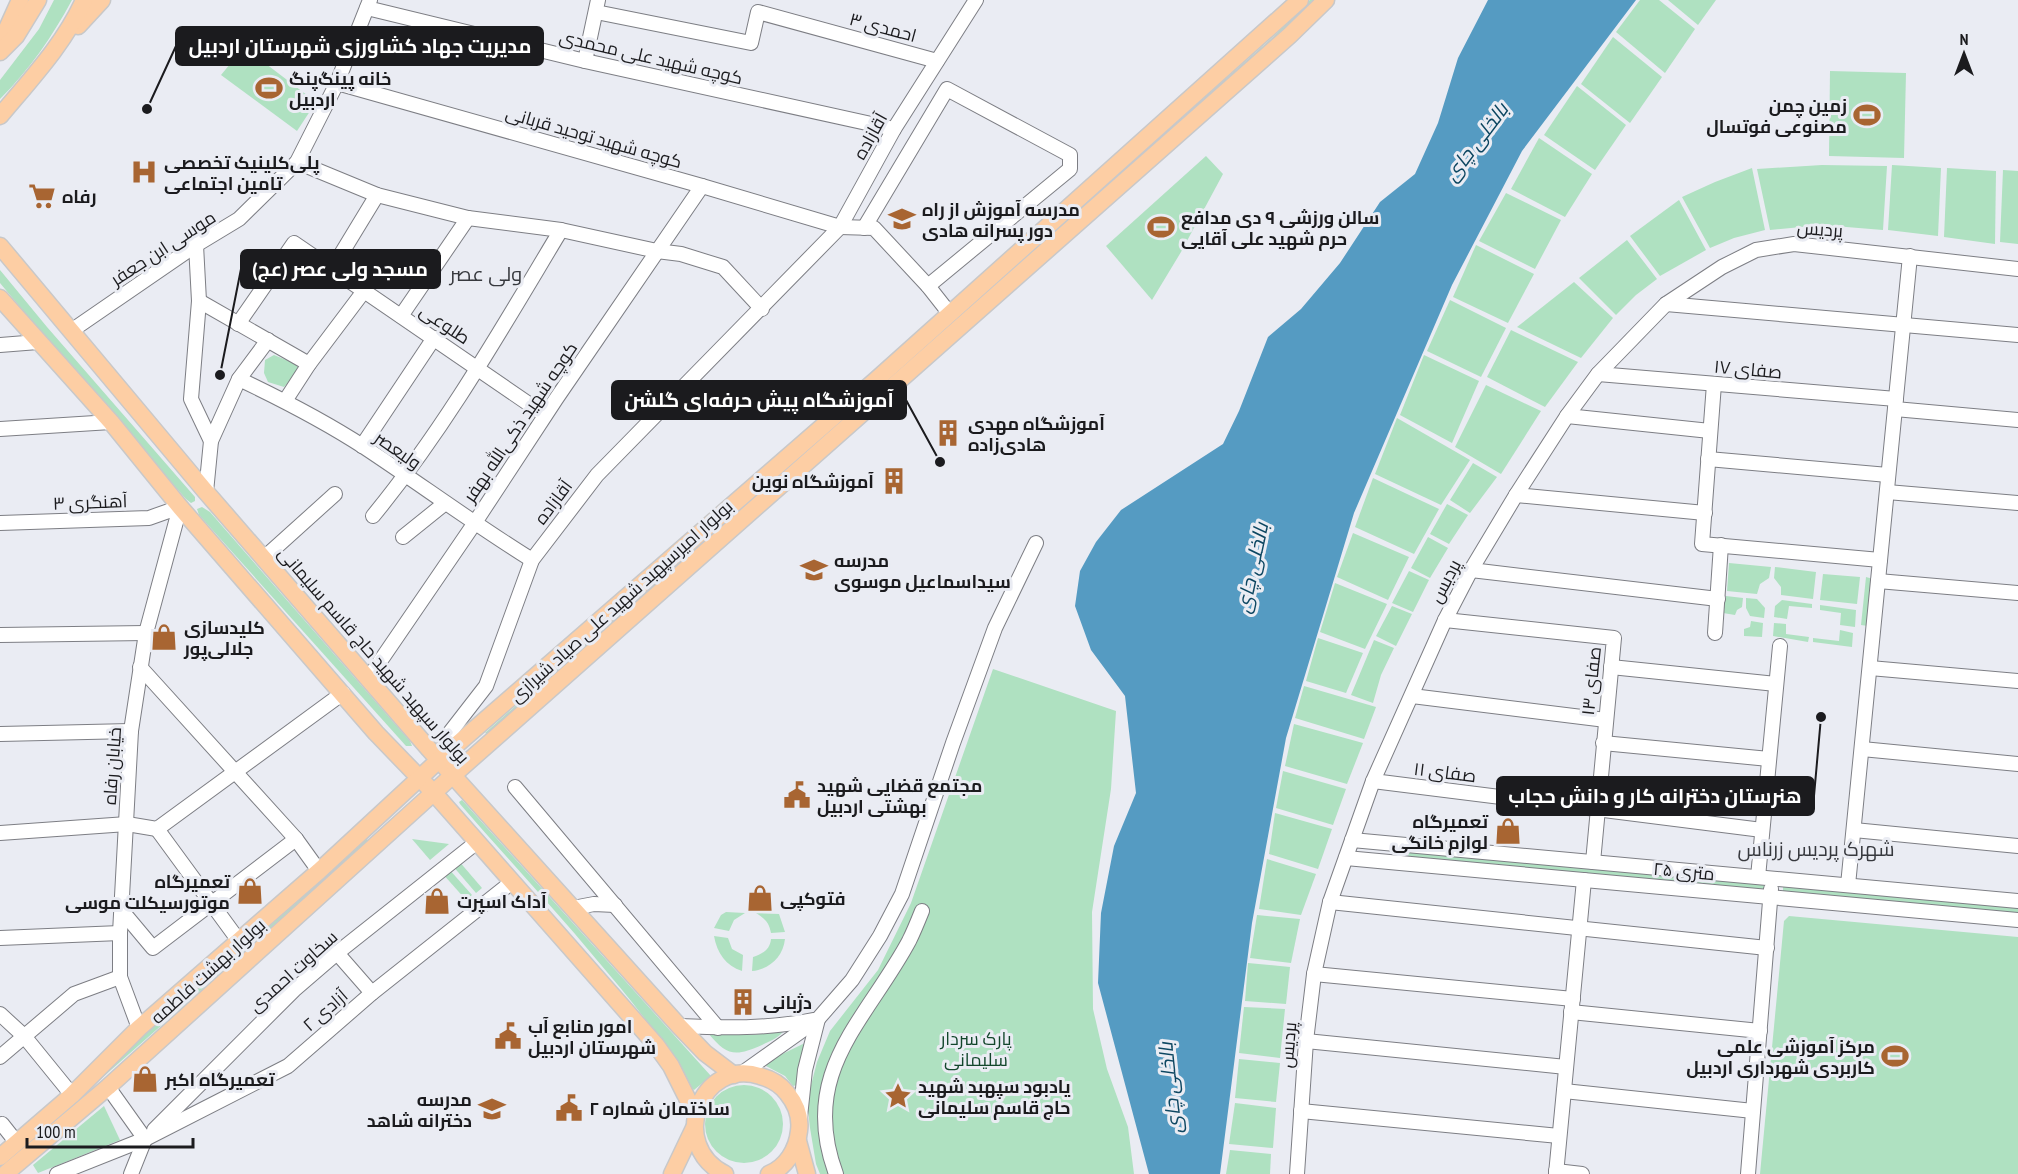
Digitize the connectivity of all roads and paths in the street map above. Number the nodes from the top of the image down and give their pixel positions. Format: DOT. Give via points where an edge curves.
graph roads {
  1 [pos="20,0"];
  2 [pos="38,0"];
  3 [pos="976,0"];
  4 [pos="1300,0"];
  5 [pos="1326,0"];
  6 [pos="96,1"];
  7 [pos="369,4"];
  8 [pos="597,6"];
  9 [pos="0,44"];
  10 [pos="0,52"];
  11 [pos="585,61"];
  12 [pos="937,61"];
  13 [pos="338,82"];
  14 [pos="0,116"];
  15 [pos="894,129"];
  16 [pos="297,162"];
  17 [pos="702,186"];
  18 [pos="377,195"];
  19 [pos="468,218"];
  20 [pos="840,228"];
  21 [pos="864,228"];
  22 [pos="561,230"];
  23 [pos="196,245"];
  24 [pos="0,246"];
  25 [pos="657,251"];
  26 [pos="1910,256"];
  27 [pos="332,269"];
  28 [pos="2018,269"];
  29 [pos="928,286"];
  30 [pos="364,291"];
  31 [pos="0,298"];
  32 [pos="199,301"];
  33 [pos="1666,304"];
  34 [pos="762,309"];
  35 [pos="401,316"];
  36 [pos="955,320"];
  37 [pos="238,324"];
  38 [pos="1903,326"];
  39 [pos="71,331"];
  40 [pos="2018,335"];
  41 [pos="434,338"];
  42 [pos="267,340"];
  43 [pos="38,342"];
  44 [pos="0,345"];
  45 [pos="309,364"];
  46 [pos="478,369"];
  47 [pos="1598,374"];
  48 [pos="239,379"];
  49 [pos="1714,384"];
  50 [pos="285,401"];
  51 [pos="1895,404"];
  52 [pos="545,415"];
  53 [pos="1567,416"];
  54 [pos="2018,420"];
  55 [pos="111,422"];
  56 [pos="0,429"];
  57 [pos="1710,431"];
  58 [pos="211,441"];
  59 [pos="362,446"];
  60 [pos="1708,459"];
  61 [pos="1888,475"];
  62 [pos="405,476"];
  63 [pos="206,492"];
  64 [pos="1887,492"];
  65 [pos="335,494"];
  66 [pos="1516,495"];
  67 [pos="2018,503"];
  68 [pos="444,504"];
  69 [pos="180,507"];
  70 [pos="1704,513"];
  71 [pos="373,516"];
  72 [pos="0,523"];
  73 [pos="474,524"];
  74 [pos="403,537"];
  75 [pos="1036,543"];
  76 [pos="1720,545"];
  77 [pos="264,558"];
  78 [pos="532,560"];
  79 [pos="1880,560"];
  80 [pos="1471,570"];
  81 [pos="1878,581"];
  82 [pos="2018,592"];
  83 [pos="1718,599"];
  84 [pos="1445,620"];
  85 [pos="146,633"];
  86 [pos="1715,633"];
  87 [pos="0,636"];
  88 [pos="1780,646"];
  89 [pos="140,667"];
  90 [pos="1611,667"];
  91 [pos="1870,668"];
  92 [pos="368,679"];
  93 [pos="2018,681"];
  94 [pos="1776,684"];
  95 [pos="343,693"];
  96 [pos="1412,696"];
  97 [pos="1606,720"];
  98 [pos="131,731"];
  99 [pos="0,734"];
  100 [pos="1604,743"];
  101 [pos="1862,749"];
  102 [pos="1769,759"];
  103 [pos="439,760"];
  104 [pos="2018,764"];
  105 [pos="234,773"];
  106 [pos="453,776"];
  107 [pos="420,778"];
  108 [pos="1373,781"];
  109 [pos="515,787"];
  110 [pos="434,793"];
  111 [pos="1597,810"];
  112 [pos="127,824"];
  113 [pos="158,828"];
  114 [pos="1762,830"];
  115 [pos="1854,830"];
  116 [pos="0,833"];
  117 [pos="296,839"];
  118 [pos="1352,840"];
  119 [pos="477,842"];
  120 [pos="2018,846"];
  121 [pos="1346,858"];
  122 [pos="1593,862"];
  123 [pos="319,871"];
  124 [pos="1758,877"];
  125 [pos="1772,878"];
  126 [pos="1584,880"];
  127 [pos="512,882"];
  128 [pos="1848,885"];
  129 [pos="1770,897"];
  130 [pos="2018,901"];
  131 [pos="1330,902"];
  132 [pos="212,904"];
  133 [pos="615,905"];
  134 [pos="573,908"];
  135 [pos="122,911"];
  136 [pos="922,911"];
  137 [pos="2018,920"];
  138 [pos="1580,929"];
  139 [pos="120,933"];
  140 [pos="0,938"];
  141 [pos="239,941"];
  142 [pos="1767,948"];
  143 [pos="337,954"];
  144 [pos="1314,974"];
  145 [pos="120,977"];
  146 [pos="372,993"];
  147 [pos="1572,1005"];
  148 [pos="0,1014"];
  149 [pos="818,1019"];
  150 [pos="679,1026"];
  151 [pos="718,1028"];
  152 [pos="139,1029"];
  153 [pos="1760,1031"];
  154 [pos="24,1036"];
  155 [pos="1306,1041"];
  156 [pos="0,1058"];
  157 [pos="1566,1067"];
  158 [pos="738,1075"];
  159 [pos="108,1087"];
  160 [pos="1564,1091"];
  161 [pos="72,1095"];
  162 [pos="1753,1110"];
  163 [pos="1301,1112"];
  164 [pos="695,1121"];
  165 [pos="0,1125"];
  166 [pos="799,1135"];
  167 [pos="1559,1136"];
  168 [pos="145,1139"];
  169 [pos="17,1143"];
  170 [pos="0,1157"];
  171 [pos="1556,1173"];
  172 [pos="5,1174"];
  173 [pos="57,1174"];
  174 [pos="130,1174"];
  175 [pos="672,1174"];
  176 [pos="725,1174"];
  177 [pos="769,1174"];
  178 [pos="807,1174"];
  179 [pos="836,1174"];
  180 [pos="1297,1174"];
  181 [pos="1582,1174"];
  182 [pos="1748,1174"];
  1 -- 9 [label="main road"];
  2 -- 10 [label="main road" via="16,36"];
  3 -- 12 [label="street, آقازاده"];
  4 -- 36 [label="main road, بولوار امیرسپهبد شهید علی صیاد شیرازی"];
  5 -- 36 [label="main road, بولوار امیرسپهبد شهید علی صیاد شیرازی" via="1289,36"];
  6 -- 14 [label="main road"];
  7 -- 11 [label="street, کوچه شهید علی محمدی"];
  7 -- 13 [label="street, موسی ابن جعفر"];
  8 -- 11 [label="street"];
  8 -- 12 [label="street, احمدی ۳" via="751,43 758,12"];
  11 -- 15 [label="street, کوچه شهید علی محمدی"];
  12 -- 15 [label="street, آقازاده"];
  13 -- 16 [label="street, موسی ابن جعفر"];
  13 -- 17 [label="street, کوچه شهید توحید قربانی"];
  15 -- 20 [label="street, آقازاده"];
  16 -- 18 [label="street"];
  16 -- 23 [label="street, موسی ابن جعفر" via="240,219"];
  17 -- 20 [label="street, کوچه شهید توحید قربانی"];
  17 -- 25 [label="street, کوچه شهید ذکی‌الله بهفر"];
  18 -- 19 [label="street"];
  18 -- 27 [label="street"];
  19 -- 22 [label="street"];
  19 -- 35 [label="street"];
  20 -- 21 [label="street, کوچه شهید توحید قربانی"];
  20 -- 34 [label="street, آقازاده"];
  21 -- 29 [label="street" via="874,228"];
  21 -- 29 [label="street" via="947,89 1070,155 1070,169"];
  22 -- 25 [label="street"];
  22 -- 46 [label="street"];
  23 -- 32 [label="street"];
  23 -- 39 [label="street, موسی ابن جعفر"];
  24 -- 39 [label="main road, بولوار سپهبد شهید حاج قاسم سلیمانی"];
  25 -- 34 [label="street" via="723,267"];
  25 -- 52 [label="street, کوچه شهید ذکی‌الله بهفر"];
  26 -- 28 [label="street, پردیس"];
  26 -- 33 [label="street, پردیس" via="1794,244 1756,250"];
  26 -- 38 [label="street"];
  27 -- 30 [label="street, طلوعی"];
  27 -- 37 [label="street, طلوعی" via="294,243"];
  29 -- 36 [label="street"];
  30 -- 35 [label="street, طلوعی"];
  30 -- 45 [label="street"];
  31 -- 43 [label="main road"];
  32 -- 37 [label="street"];
  32 -- 58 [label="street" via="191,399"];
  33 -- 38 [label="street"];
  33 -- 47 [label="street, پردیس"];
  34 -- 78 [label="street, آقازاده" via="597,475"];
  35 -- 41 [label="street, طلوعی"];
  36 -- 103 [label="main road, بولوار امیرسپهبد شهید علی صیاد شیرازی"];
  36 -- 106 [label="main road, بولوار امیرسپهبد شهید علی صیاد شیرازی"];
  37 -- 42 [label="street"];
  38 -- 40 [label="street"];
  38 -- 51 [label="street"];
  39 -- 63 [label="main road, بولوار سپهبد شهید حاج قاسم سلیمانی"];
  41 -- 46 [label="street, طلوعی"];
  41 -- 59 [label="street"];
  42 -- 45 [label="street"];
  42 -- 48 [label="street"];
  43 -- 44 [label="street"];
  43 -- 55 [label="main road"];
  45 -- 50 [label="street"];
  46 -- 52 [label="street, طلوعی"];
  46 -- 62 [label="street"];
  47 -- 49 [label="street, صفای ۱۷"];
  47 -- 53 [label="street, پردیس"];
  48 -- 50 [label="street, ولیعصر"];
  48 -- 58 [label="street"];
  49 -- 51 [label="street, صفای ۱۷"];
  49 -- 57 [label="street"];
  50 -- 59 [label="street, ولیعصر"];
  51 -- 54 [label="street, صفای ۱۷"];
  51 -- 61 [label="street"];
  52 -- 73 [label="street, کوچه شهید ذکی‌الله بهفر"];
  53 -- 57 [label="street"];
  53 -- 66 [label="street, پردیس"];
  55 -- 56 [label="street"];
  55 -- 69 [label="main road"];
  57 -- 60 [label="street"];
  58 -- 63 [label="street"];
  59 -- 62 [label="street, ولیعصر"];
  60 -- 61 [label="street"];
  60 -- 70 [label="street"];
  61 -- 64 [label="street"];
  62 -- 68 [label="street, ولیعصر"];
  62 -- 71 [label="street"];
  63 -- 77 [label="main road, بولوار سپهبد شهید حاج قاسم سلیمانی"];
  64 -- 67 [label="street"];
  64 -- 79 [label="street"];
  65 -- 77 [label="street"];
  66 -- 70 [label="street"];
  66 -- 80 [label="street, پردیس"];
  68 -- 73 [label="street, ولیعصر"];
  68 -- 74 [label="street"];
  69 -- 72 [label="street, آهنگری ۳" via="149,518"];
  69 -- 85 [label="street, خیابان رفاه"];
  69 -- 95 [label="main road"];
  70 -- 76 [label="street" via="1702,544"];
  73 -- 78 [label="street, ولیعصر"];
  73 -- 92 [label="street, کوچه شهید ذکی‌الله بهفر"];
  75 -- 149 [label="street" via="995,628 902,894 852,980"];
  76 -- 79 [label="street"];
  76 -- 83 [label="street"];
  77 -- 92 [label="main road, بولوار سپهبد شهید حاج قاسم سلیمانی"];
  78 -- 103 [label="street, آقازاده" via="486,686 448,735"];
  79 -- 81 [label="street"];
  80 -- 83 [label="street"];
  80 -- 84 [label="street, پردیس"];
  81 -- 82 [label="street"];
  81 -- 91 [label="street"];
  83 -- 86 [label="street"];
  84 -- 90 [label="street, صفای ۱۳" via="1614,638"];
  84 -- 96 [label="street, پردیس"];
  85 -- 87 [label="street"];
  85 -- 89 [label="street, خیابان رفاه"];
  88 -- 94 [label="street"];
  89 -- 98 [label="street, خیابان رفاه"];
  89 -- 105 [label="street"];
  90 -- 94 [label="street"];
  90 -- 97 [label="street, صفای ۱۳"];
  91 -- 93 [label="street"];
  91 -- 101 [label="street"];
  92 -- 103 [label="main road, بولوار سپهبد شهید حاج قاسم سلیمانی"];
  94 -- 102 [label="street"];
  95 -- 105 [label="street"];
  95 -- 107 [label="main road"];
  96 -- 97 [label="street"];
  96 -- 108 [label="street, پردیس"];
  97 -- 100 [label="street, صفای ۱۳"];
  98 -- 99 [label="street"];
  98 -- 112 [label="street, خیابان رفاه"];
  100 -- 102 [label="street"];
  100 -- 111 [label="street, صفای ۱۳"];
  101 -- 104 [label="street"];
  101 -- 115 [label="street"];
  102 -- 114 [label="street"];
  103 -- 106 [label="main road, بولوار سپهبد شهید حاج قاسم سلیمانی"];
  103 -- 107 [label="main road, بولوار امیرسپهبد شهید علی صیاد شیرازی"];
  105 -- 113 [label="street"];
  105 -- 117 [label="street"];
  106 -- 110 [label="main road, بولوار امیرسپهبد شهید علی صیاد شیرازی"];
  106 -- 134 [label="main road, بولوار سپهبد شهید حاج قاسم سلیمانی"];
  107 -- 110 [label="main road"];
  107 -- 123 [label="main road, بولوار بهشت فاطمه"];
  108 -- 111 [label="street, صفای ۱۱"];
  108 -- 118 [label="street, پردیس"];
  109 -- 133 [label="street"];
  110 -- 119 [label="main road"];
  110 -- 159 [label="main road, بولوار بهشت فاطمه"];
  111 -- 114 [label="street, صفای ۱۱"];
  111 -- 122 [label="street, صفای ۱۳"];
  112 -- 113 [label="street"];
  112 -- 116 [label="street"];
  112 -- 135 [label="street, خیابان رفاه"];
  113 -- 132 [label="street"];
  114 -- 124 [label="street"];
  115 -- 120 [label="street"];
  115 -- 128 [label="street"];
  117 -- 123 [label="street"];
  117 -- 132 [label="street"];
  118 -- 121 [label="street, پردیس"];
  118 -- 122 [label="street, ۲۵ متری"];
  119 -- 127 [label="main road"];
  119 -- 143 [label="street, سخاوت احمدی"];
  121 -- 126 [label="street, ۲۵ متری"];
  121 -- 131 [label="street, پردیس"];
  122 -- 124 [label="street, ۲۵ متری"];
  123 -- 141 [label="main road, بولوار بهشت فاطمه"];
  124 -- 125 [label="street, ۲۵ متری"];
  125 -- 128 [label="street, ۲۵ متری"];
  125 -- 129 [label="street"];
  126 -- 129 [label="street, ۲۵ متری"];
  126 -- 138 [label="street"];
  127 -- 146 [label="street, آزادی ۲"];
  127 -- 164 [label="main road" via="656,1045 671,1066"];
  128 -- 130 [label="street, ۲۵ متری"];
  129 -- 137 [label="street, ۲۵ متری"];
  129 -- 142 [label="street"];
  131 -- 138 [label="street"];
  131 -- 144 [label="street, پردیس"];
  132 -- 135 [label="street" via="153,948"];
  132 -- 141 [label="street"];
  133 -- 134 [label="street"];
  133 -- 151 [label="street"];
  134 -- 150 [label="main road, بولوار سپهبد شهید حاج قاسم سلیمانی"];
  135 -- 139 [label="street, خیابان رفاه"];
  136 -- 179 [label="street" via="909,941 844,1043 832,1072 825,1118"];
  138 -- 142 [label="street"];
  138 -- 147 [label="street"];
  139 -- 140 [label="street"];
  139 -- 145 [label="street, خیابان رفاه"];
  141 -- 152 [label="main road, بولوار بهشت فاطمه"];
  142 -- 153 [label="street"];
  143 -- 146 [label="street"];
  143 -- 168 [label="street, سخاوت احمدی" via="294,990"];
  144 -- 147 [label="street"];
  144 -- 155 [label="street, پردیس"];
  145 -- 152 [label="street, خیابان رفاه"];
  145 -- 154 [label="street" via="74,994"];
  146 -- 168 [label="street, آزادی ۲" via="288,1066"];
  147 -- 153 [label="street"];
  147 -- 157 [label="street"];
  148 -- 154 [label="street"];
  149 -- 151 [label="street" via="790,1025"];
  149 -- 158 [label="street"];
  149 -- 166 [label="street" via="805,1070"];
  150 -- 151 [label="street"];
  150 -- 158 [label="main road, بولوار سپهبد شهید حاج قاسم سلیمانی" via="705,1053"];
  152 -- 161 [label="main road, بولوار بهشت فاطمه"];
  153 -- 162 [label="street"];
  154 -- 156 [label="street"];
  154 -- 161 [label="street"];
  155 -- 157 [label="street"];
  155 -- 163 [label="street, پردیس"];
  157 -- 160 [label="street"];
  158 -- 164 [label="main road" via="709,1089 700,1101"];
  158 -- 166 [label="main road" via="771,1079 783,1088 795,1107"];
  159 -- 168 [label="street"];
  159 -- 172 [label="main road, بولوار بهشت فاطمه"];
  160 -- 162 [label="street"];
  160 -- 167 [label="street"];
  161 -- 169 [label="main road, بولوار بهشت فاطمه"];
  162 -- 182 [label="street"];
  163 -- 167 [label="street"];
  163 -- 180 [label="street, پردیس"];
  164 -- 175 [label="main road"];
  164 -- 176 [label="main road" via="700,1152"];
  165 -- 169 [label="street"];
  166 -- 177 [label="main road" via="784,1164"];
  166 -- 178 [label="main road"];
  167 -- 171 [label="street"];
  168 -- 173 [label="street, آزادی ۲"];
  168 -- 174 [label="street"];
  169 -- 170 [label="main road, بولوار بهشت فاطمه"];
  171 -- 181 [label="street"];
}
